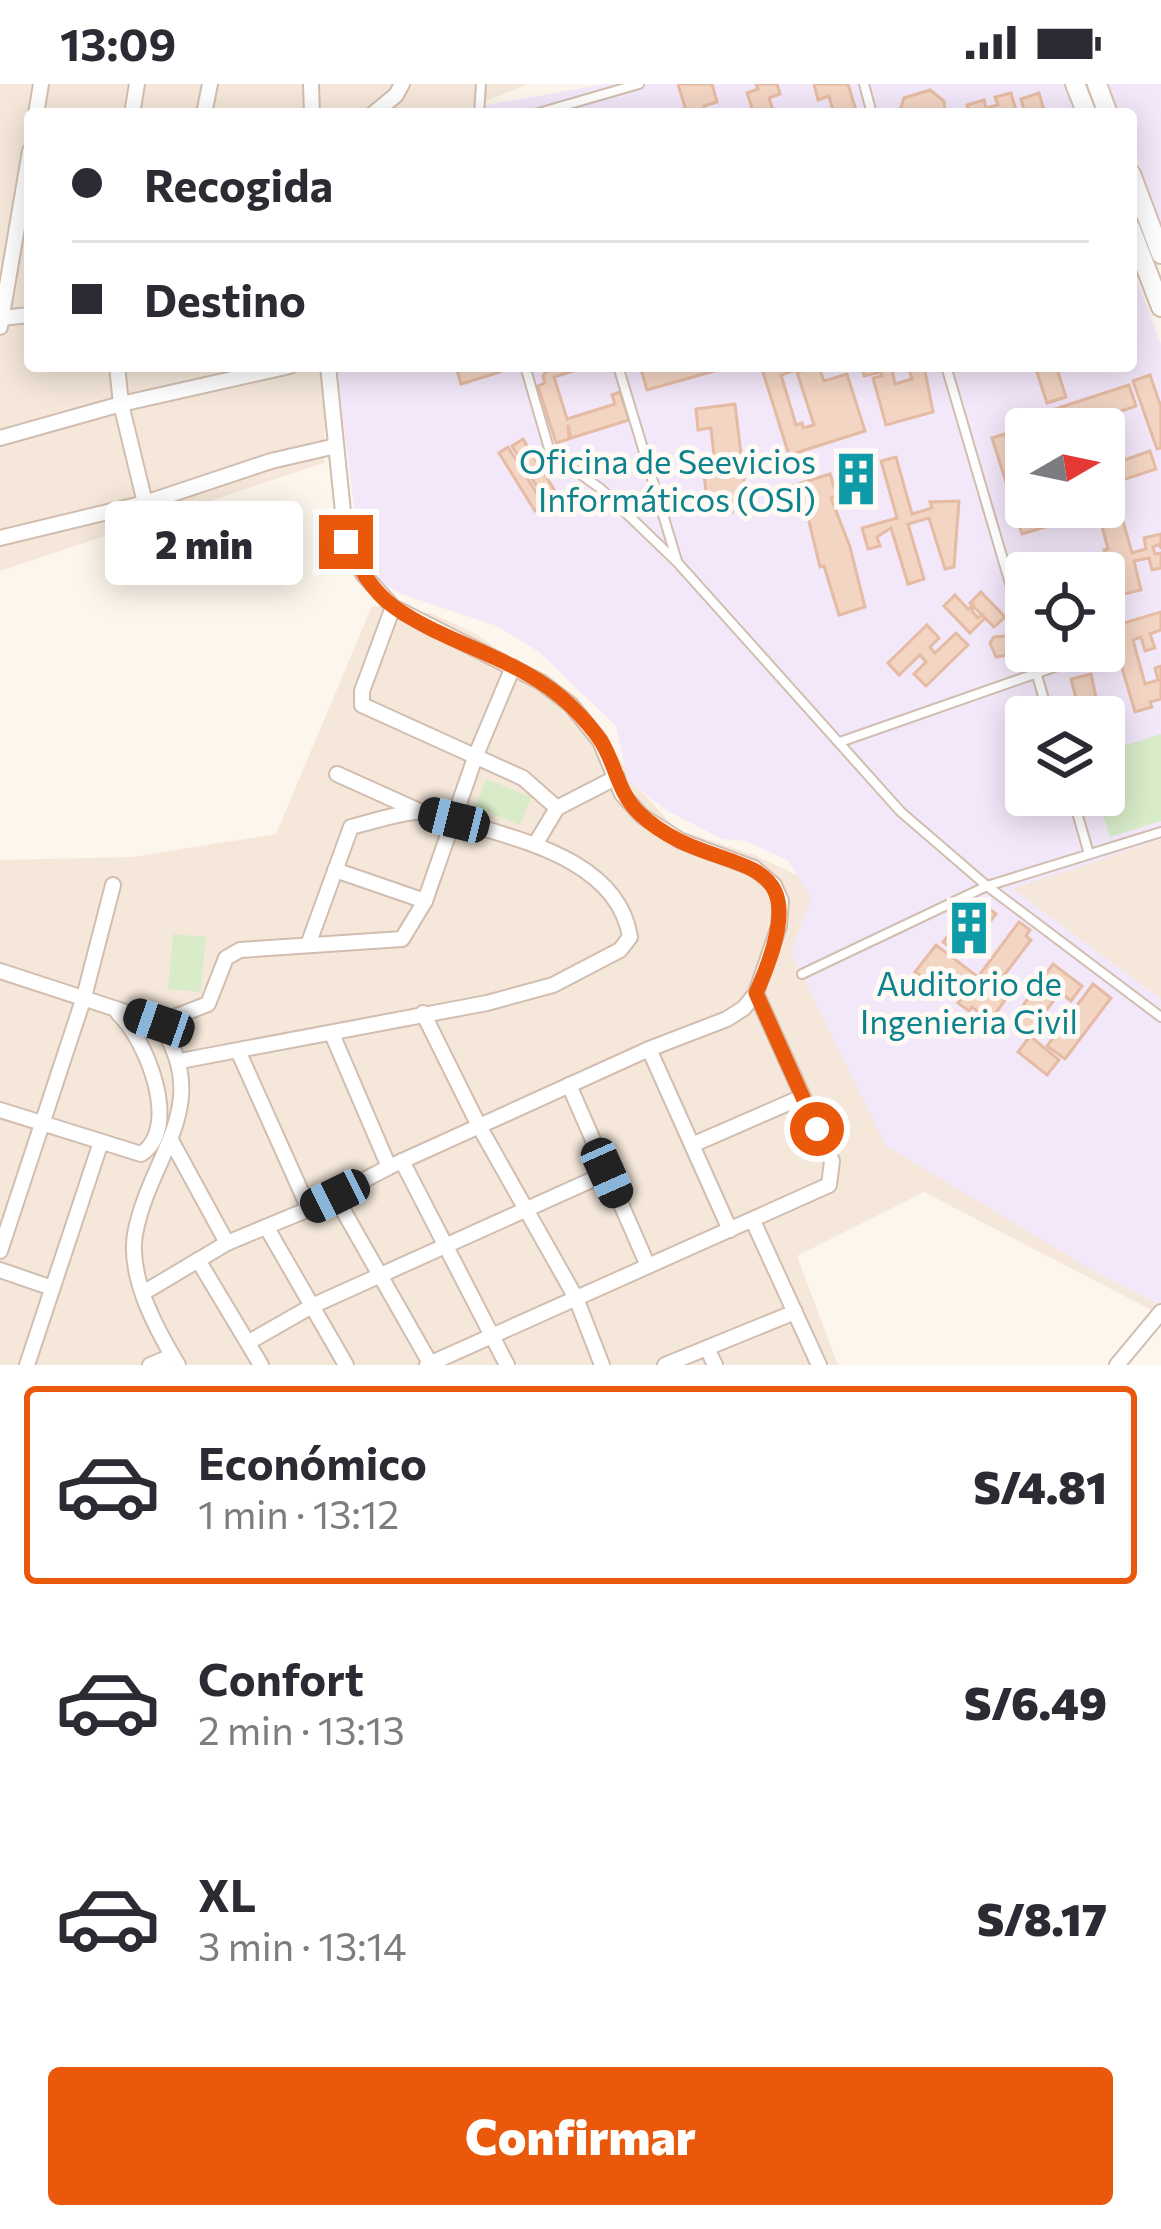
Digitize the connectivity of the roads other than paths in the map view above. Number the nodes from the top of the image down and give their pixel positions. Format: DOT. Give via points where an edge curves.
graph roads {
  1 [pos="402,84"];
  2 [pos="639,84"];
  3 [pos="379,108"];
  4 [pos="557,108"];
  5 [pos="1137,190"];
  6 [pos="24,208"];
  7 [pos="7,240"];
  8 [pos="1137,245"];
  9 [pos="1161,254"];
  10 [pos="1161,307"];
  11 [pos="1,322"];
  12 [pos="118,372"];
  13 [pos="263,372"];
  14 [pos="329,372"];
  15 [pos="526,372"];
  16 [pos="620,372"];
  17 [pos="948,372"];
  18 [pos="122,404"];
  19 [pos="0,438"];
  20 [pos="336,446"];
  21 [pos="145,503"];
  22 [pos="0,538"];
  23 [pos="677,562"];
  24 [pos="1005,567"];
  25 [pos="393,607"];
  26 [pos="513,667"];
  27 [pos="1039,672"];
  28 [pos="1036,673"];
  29 [pos="1043,696"];
  30 [pos="840,742"];
  31 [pos="476,755"];
  32 [pos="337,773"];
  33 [pos="617,777"];
  34 [pos="557,808"];
  35 [pos="419,811"];
  36 [pos="1078,816"];
  37 [pos="454,820"];
  38 [pos="1161,832"];
  39 [pos="536,843"];
  40 [pos="1090,854"];
  41 [pos="335,870"];
  42 [pos="113,885"];
  43 [pos="988,886"];
  44 [pos="425,902"];
  45 [pos="308,944"];
  46 [pos="0,971"];
  47 [pos="802,974"];
  48 [pos="756,993"];
  49 [pos="84,997"];
  50 [pos="111,1006"];
  51 [pos="423,1013"];
  52 [pos="1161,1017"];
  53 [pos="159,1023"];
  54 [pos="332,1034"];
  55 [pos="649,1049"];
  56 [pos="238,1053"];
  57 [pos="180,1061"];
  58 [pos="569,1085"];
  59 [pos="802,1097"];
  60 [pos="0,1110"];
  61 [pos="42,1122"];
  62 [pos="478,1126"];
  63 [pos="100,1142"];
  64 [pos="172,1142"];
  65 [pos="692,1145"];
  66 [pos="396,1164"];
  67 [pos="607,1173"];
  68 [pos="335,1196"];
  69 [pos="309,1209"];
  70 [pos="525,1212"];
  71 [pos="753,1221"];
  72 [pos="267,1228"];
  73 [pos="730,1230"];
  74 [pos="227,1243"];
  75 [pos="446,1245"];
  76 [pos="0,1250"];
  77 [pos="198,1260"];
  78 [pos="648,1266"];
  79 [pos="0,1270"];
  80 [pos="380,1277"];
  81 [pos="52,1288"];
  82 [pos="142,1293"];
  83 [pos="576,1298"];
  84 [pos="312,1306"];
  85 [pos="795,1312"];
  86 [pos="1161,1312"];
  87 [pos="494,1335"];
  88 [pos="249,1342"];
  89 [pos="707,1348"];
  90 [pos="175,1360"];
  91 [pos="429,1364"];
  92 [pos="27,1365"];
  93 [pos="149,1365"];
  94 [pos="261,1365"];
  95 [pos="346,1365"];
  96 [pos="507,1365"];
  97 [pos="602,1365"];
  98 [pos="665,1365"];
  99 [pos="715,1365"];
  100 [pos="818,1365"];
  101 [pos="1117,1365"];
  1 -- 3 [label="street"];
  2 -- 4 [label="lane"];
  5 -- 9 [label="street"];
  6 -- 7 [label="street"];
  7 -- 11 [label="street"];
  8 -- 10 [label="street"];
  12 -- 18 [label="street"];
  13 -- 18 [label="street"];
  14 -- 20 [label="street"];
  15 -- 23 [label="lane" via="550,452"];
  16 -- 23 [label="lane"];
  17 -- 24 [label="lane"];
  18 -- 19 [label="street"];
  18 -- 21 [label="street"];
  20 -- 21 [label="street"];
  20 -- 25 [label="street" via="346,542"];
  21 -- 22 [label="street"];
  23 -- 30 [label="lane"];
  25 -- 26 [label="street"];
  25 -- 31 [label="street" via="362,705"];
  26 -- 31 [label="street"];
  26 -- 33 [label="street" via="571,705"];
  27 -- 28 [label="lane"];
  28 -- 29 [label="lane"];
  28 -- 30 [label="lane"];
  30 -- 43 [label="lane" via="901,812"];
  31 -- 34 [label="street" via="523,778"];
  31 -- 37 [label="street"];
  32 -- 35 [label="street"];
  33 -- 34 [label="street"];
  33 -- 48 [label="street" via="641,816 754,868 774,886 779,926"];
  34 -- 39 [label="street"];
  35 -- 37 [label="street"];
  35 -- 41 [label="street" via="351,827"];
  36 -- 40 [label="lane"];
  37 -- 39 [label="street"];
  37 -- 44 [label="street"];
  38 -- 40 [label="lane"];
  39 -- 51 [label="street" via="599,882 622,913 628,942 553,985"];
  40 -- 43 [label="lane"];
  41 -- 44 [label="street"];
  41 -- 45 [label="street"];
  42 -- 49 [label="street"];
  43 -- 47 [label="lane"];
  43 -- 52 [label="lane"];
  44 -- 45 [label="street" via="402,939"];
  45 -- 53 [label="street" via="240,950 226,958 208,1004"];
  46 -- 49 [label="street"];
  48 -- 55 [label="street" via="727,1019"];
  48 -- 59 [label="street"];
  49 -- 50 [label="street"];
  49 -- 61 [label="street"];
  50 -- 53 [label="street"];
  50 -- 63 [label="street" via="130,1025 160,1096 146,1152"];
  51 -- 54 [label="street"];
  51 -- 62 [label="street"];
  53 -- 57 [label="street"];
  54 -- 56 [label="street"];
  54 -- 66 [label="street"];
  55 -- 58 [label="street"];
  55 -- 65 [label="street"];
  56 -- 57 [label="street"];
  56 -- 69 [label="street"];
  57 -- 64 [label="street"];
  58 -- 62 [label="street"];
  58 -- 67 [label="street"];
  59 -- 65 [label="street"];
  59 -- 71 [label="street" via="832,1161 829,1185"];
  60 -- 61 [label="street"];
  61 -- 63 [label="street"];
  61 -- 76 [label="street"];
  62 -- 66 [label="street"];
  62 -- 70 [label="street"];
  63 -- 81 [label="street"];
  64 -- 74 [label="street"];
  64 -- 82 [label="street" via="135,1235"];
  65 -- 73 [label="street"];
  66 -- 68 [label="street"];
  66 -- 75 [label="street"];
  67 -- 70 [label="street"];
  67 -- 78 [label="street"];
  68 -- 69 [label="street"];
  68 -- 80 [label="street"];
  69 -- 72 [label="street"];
  70 -- 75 [label="street"];
  70 -- 83 [label="street"];
  71 -- 73 [label="street"];
  71 -- 85 [label="street"];
  72 -- 74 [label="street"];
  72 -- 84 [label="street"];
  73 -- 78 [label="street"];
  74 -- 77 [label="street"];
  75 -- 80 [label="street"];
  75 -- 87 [label="street"];
  77 -- 82 [label="street"];
  77 -- 88 [label="street"];
  78 -- 83 [label="street"];
  79 -- 81 [label="street"];
  80 -- 84 [label="street"];
  80 -- 91 [label="street"];
  81 -- 92 [label="street"];
  82 -- 90 [label="street"];
  83 -- 87 [label="street"];
  83 -- 97 [label="street"];
  84 -- 88 [label="street"];
  84 -- 95 [label="street"];
  85 -- 89 [label="street"];
  85 -- 100 [label="street"];
  86 -- 101 [label="street"];
  87 -- 91 [label="street"];
  87 -- 96 [label="street"];
  88 -- 94 [label="street"];
  89 -- 98 [label="street"];
  89 -- 99 [label="street"];
  90 -- 93 [label="street"];
}
